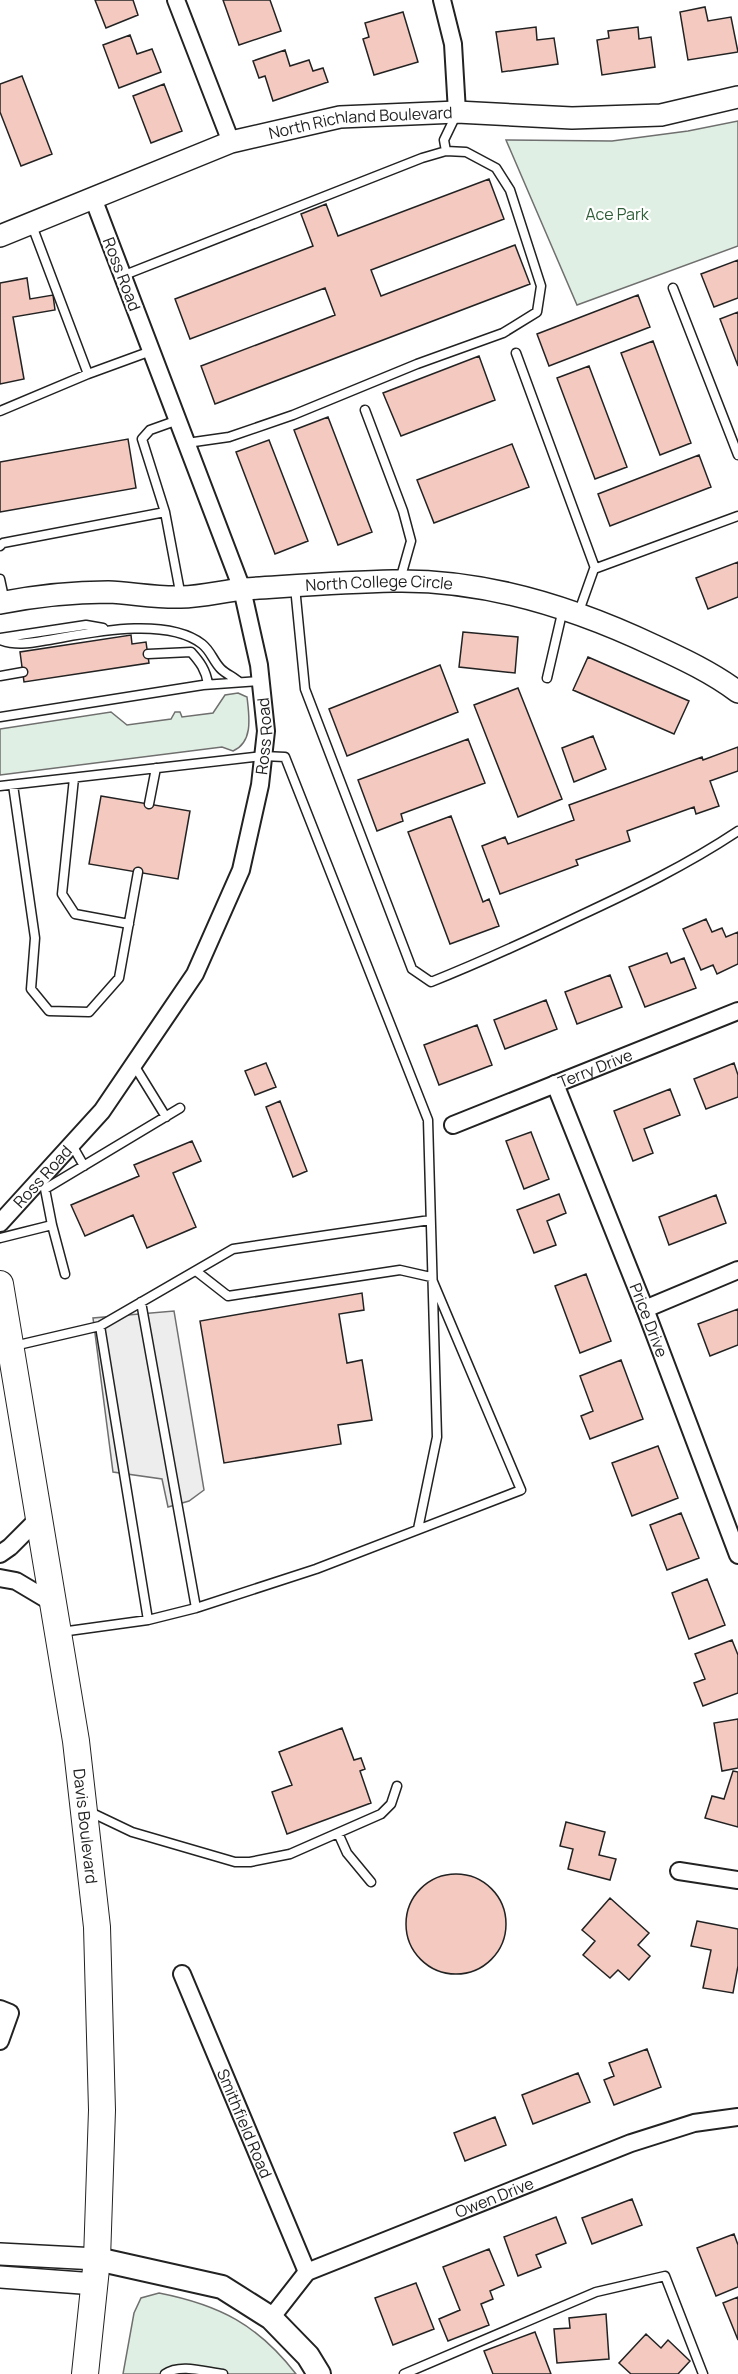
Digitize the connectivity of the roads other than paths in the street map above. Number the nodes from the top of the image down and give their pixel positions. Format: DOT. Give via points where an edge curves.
graph roads {
  1 [pos="176,0"];
  2 [pos="442,0"];
  3 [pos="738,97"];
  4 [pos="457,112"];
  5 [pos="231,142"];
  6 [pos="446,152"];
  7 [pos="93,198"];
  8 [pos="31,223"];
  9 [pos="0,236"];
  10 [pos="122,276"];
  11 [pos="673,288"];
  12 [pos="152,351"];
  13 [pos="516,353"];
  14 [pos="88,374"];
  15 [pos="365,410"];
  16 [pos="0,411"];
  17 [pos="178,420"];
  18 [pos="187,443"];
  19 [pos="738,455"];
  20 [pos="165,512"];
  21 [pos="738,516"];
  22 [pos="0,546"];
  23 [pos="595,568"];
  24 [pos="0,579"];
  25 [pos="399,581"];
  26 [pos="295,586"];
  27 [pos="242,589"];
  28 [pos="181,597"];
  29 [pos="2,602"];
  30 [pos="571,611"];
  31 [pos="0,639"];
  32 [pos="148,654"];
  33 [pos="23,672"];
  34 [pos="0,676"];
  35 [pos="547,678"];
  36 [pos="261,681"];
  37 [pos="239,682"];
  38 [pos="208,684"];
  39 [pos="738,692"];
  40 [pos="0,717"];
  41 [pos="263,756"];
  42 [pos="156,768"];
  43 [pos="74,778"];
  44 [pos="13,785"];
  45 [pos="0,786"];
  46 [pos="149,804"];
  47 [pos="738,831"];
  48 [pos="138,872"];
  49 [pos="129,924"];
  50 [pos="738,1011"];
  51 [pos="134,1065"];
  52 [pos="555,1084"];
  53 [pos="180,1108"];
  54 [pos="165,1117"];
  55 [pos="453,1125"];
  56 [pos="72,1145"];
  57 [pos="84,1166"];
  58 [pos="430,1220"];
  59 [pos="0,1223"];
  60 [pos="52,1225"];
  61 [pos="0,1238"];
  62 [pos="196,1270"];
  63 [pos="738,1270"];
  64 [pos="65,1274"];
  65 [pos="431,1277"];
  66 [pos="0,1284"];
  67 [pos="141,1302"];
  68 [pos="645,1309"];
  69 [pos="100,1326"];
  70 [pos="10,1346"];
  71 [pos="39,1518"];
  72 [pos="418,1529"];
  73 [pos="734,1535"];
  74 [pos="0,1554"];
  75 [pos="738,1555"];
  76 [pos="0,1578"];
  77 [pos="53,1603"];
  78 [pos="196,1608"];
  79 [pos="148,1620"];
  80 [pos="58,1633"];
  81 [pos="397,1786"];
  82 [pos="85,1809"];
  83 [pos="338,1833"];
  84 [pos="679,1871"];
  85 [pos="738,1880"];
  86 [pos="370,1882"];
  87 [pos="182,1974"];
  88 [pos="5,2011"];
  89 [pos="0,2041"];
  90 [pos="738,2117"];
  91 [pos="0,2254"];
  92 [pos="96,2271"];
  93 [pos="307,2272"];
  94 [pos="0,2277"];
  95 [pos="271,2318"];
  96 [pos="85,2374"];
  97 [pos="165,2374"];
  98 [pos="224,2374"];
  99 [pos="319,2374"];
  100 [pos="404,2374"];
  101 [pos="703,2374"];
  1 -- 5 [label="street"];
  2 -- 4 [label="street" via="453,44"];
  3 -- 4 [label="street, North Richland Boulevard" via="662,115 572,118"];
  4 -- 5 [label="street, North Richland Boulevard" via="340,117"];
  4 -- 6 [label="lane" via="444,140"];
  5 -- 7 [label="street, North Richland Boulevard"];
  6 -- 10 [label="lane"];
  6 -- 18 [label="lane" via="466,152 496,168 510,190 541,286 537,312 503,333 293,415 229,437"];
  7 -- 8 [label="street, North Richland Boulevard"];
  7 -- 10 [label="street, Ross Road"];
  8 -- 9 [label="street, North Richland Boulevard"];
  8 -- 14 [label="lane"];
  10 -- 12 [label="street, Ross Road"];
  11 -- 19 [label="lane"];
  12 -- 14 [label="lane"];
  12 -- 17 [label="street, Ross Road"];
  13 -- 23 [label="lane"];
  14 -- 16 [label="lane"];
  15 -- 25 [label="lane" via="411,541"];
  17 -- 18 [label="street, Ross Road"];
  17 -- 20 [label="lane" via="150,430 142,439"];
  18 -- 27 [label="street, Ross Road"];
  20 -- 22 [label="lane"];
  20 -- 28 [label="lane"];
  21 -- 23 [label="lane"];
  23 -- 30 [label="lane"];
  24 -- 29 [label="lane"];
  25 -- 26 [label="street, North College Circle"];
  25 -- 30 [label="street, North College Circle" via="447,582 500,591"];
  26 -- 27 [label="street, North College Circle"];
  26 -- 47 [label="lane" via="305,689 412,969 431,982 488,960 644,886"];
  27 -- 28 [label="street, North College Circle"];
  27 -- 36 [label="street, Ross Road"];
  28 -- 29 [label="street, North College Circle" via="99,592"];
  30 -- 35 [label="lane"];
  30 -- 39 [label="street, North College Circle" via="682,658"];
  31 -- 37 [label="lane" via="16,645 109,630 162,631 191,638 207,648 222,670"];
  32 -- 38 [label="lane" via="190,652 204,669"];
  33 -- 34 [label="lane"];
  36 -- 37 [label="lane"];
  36 -- 41 [label="street, Ross Road" via="266,731"];
  37 -- 38 [label="lane"];
  38 -- 40 [label="lane"];
  41 -- 42 [label="lane"];
  41 -- 51 [label="street, Ross Road" via="241,870 195,974"];
  41 -- 58 [label="lane" via="285,757 428,1120"];
  42 -- 43 [label="lane"];
  42 -- 46 [label="lane"];
  43 -- 44 [label="lane"];
  43 -- 49 [label="lane" via="62,894 75,914"];
  44 -- 45 [label="lane"];
  44 -- 49 [label="lane" via="34,938 31,989 49,1011 89,1012 119,978"];
  48 -- 49 [label="lane"];
  50 -- 52 [label="street, Terry Drive"];
  51 -- 54 [label="lane"];
  51 -- 56 [label="street, Ross Road"];
  52 -- 55 [label="street, Terry Drive"];
  52 -- 68 [label="street, Price Drive"];
  53 -- 54 [label="lane"];
  54 -- 57 [label="lane"];
  56 -- 57 [label="lane"];
  56 -- 59 [label="street, Ross Road"];
  57 -- 60 [label="lane" via="45,1189"];
  58 -- 62 [label="lane" via="234,1249"];
  58 -- 65 [label="lane"];
  60 -- 61 [label="lane"];
  60 -- 64 [label="lane"];
  62 -- 65 [label="lane" via="228,1296 400,1270"];
  62 -- 67 [label="lane"];
  63 -- 68 [label="street"];
  65 -- 72 [label="lane" via="436,1437"];
  65 -- 72 [label="lane" via="521,1490"];
  66 -- 70 [label="main road, Davis Boulevard"];
  67 -- 69 [label="lane"];
  67 -- 78 [label="lane"];
  68 -- 73 [label="street, Price Drive"];
  69 -- 70 [label="lane"];
  69 -- 79 [label="lane"];
  70 -- 71 [label="main road, Davis Boulevard"];
  71 -- 74 [label="street"];
  71 -- 77 [label="main road, Davis Boulevard"];
  72 -- 78 [label="lane" via="316,1569"];
  73 -- 75 [label="street, Price Drive"];
  76 -- 77 [label="street" via="16,1581"];
  77 -- 80 [label="main road, Davis Boulevard"];
  78 -- 79 [label="lane"];
  79 -- 80 [label="lane"];
  80 -- 82 [label="main road, Davis Boulevard"];
  81 -- 83 [label="lane" via="391,1804 381,1814"];
  82 -- 83 [label="lane" via="132,1832 235,1862 290,1854"];
  82 -- 92 [label="main road, Davis Boulevard" via="97,1927 102,2087"];
  83 -- 86 [label="lane" via="347,1853"];
  84 -- 85 [label="street"];
  87 -- 93 [label="street, Smithfield Road"];
  88 -- 89 [label="street"];
  90 -- 93 [label="street, Owen Drive" via="694,2123 631,2143"];
  91 -- 92 [label="street"];
  92 -- 94 [label="street"];
  92 -- 95 [label="main road" via="144,2270 222,2287"];
  92 -- 96 [label="main road, Davis Boulevard"];
  93 -- 95 [label="street"];
  95 -- 99 [label="main road" via="308,2356"];
  97 -- 98 [label="lane" via="180,2368"];
  100 -- 101 [label="lane" via="596,2292 665,2276"];
}
